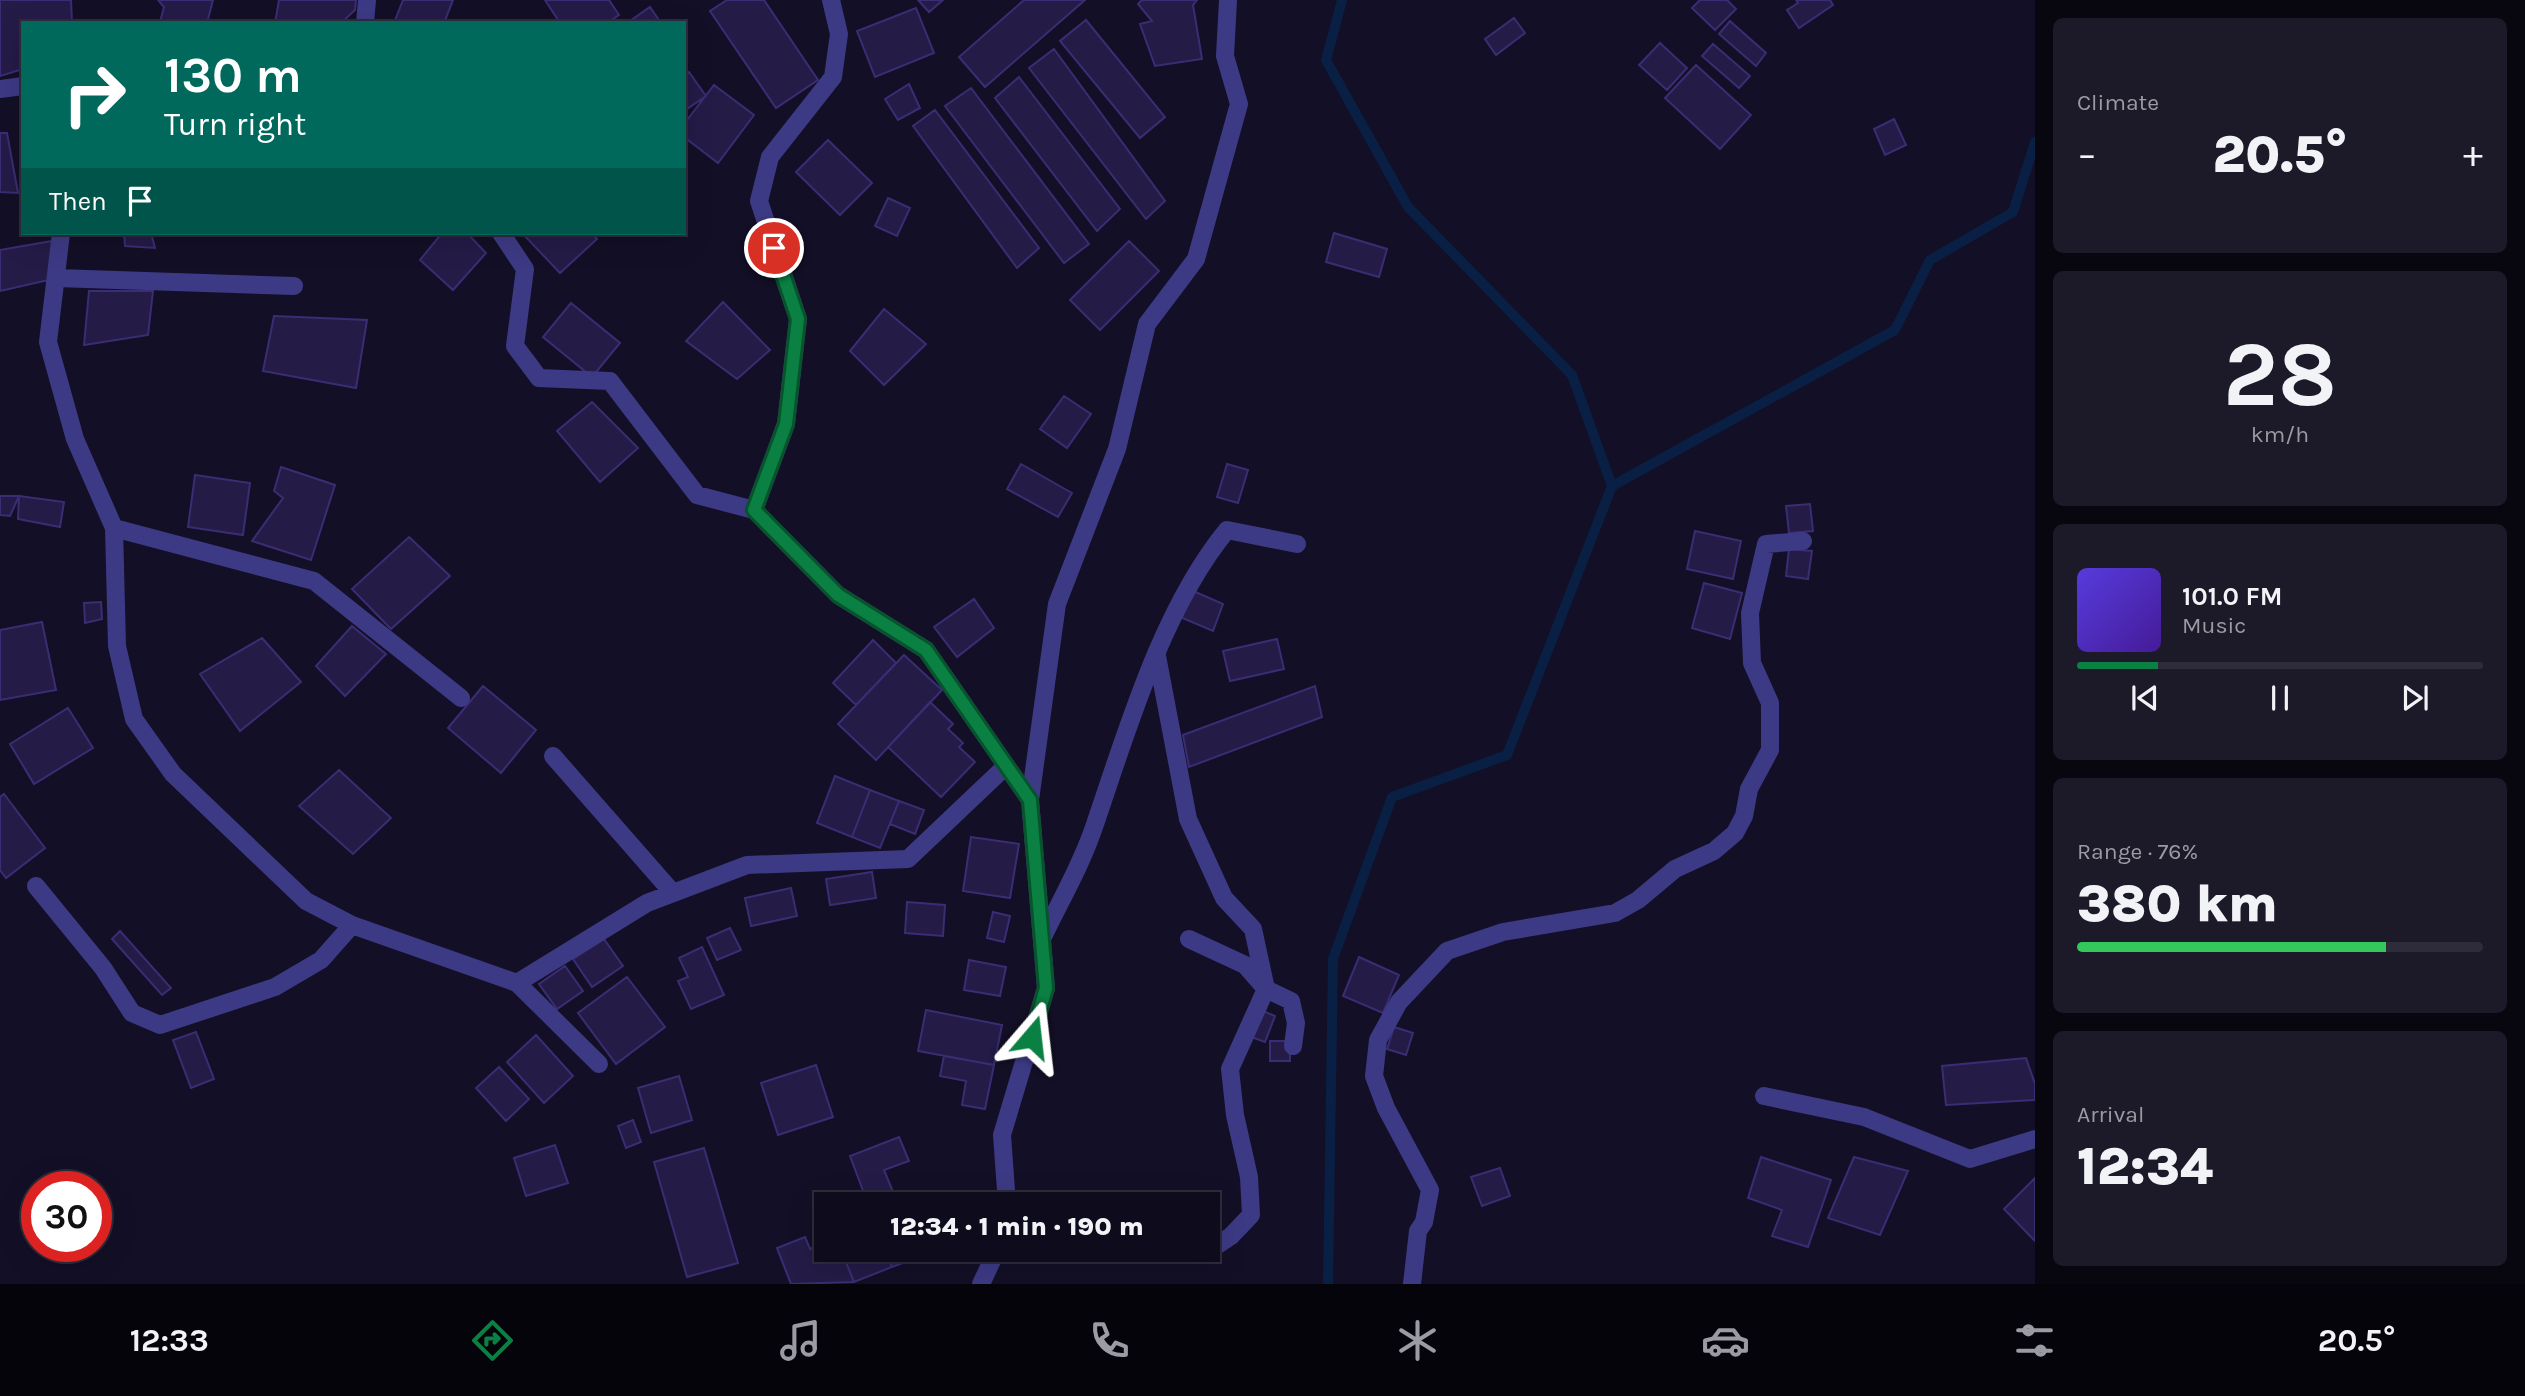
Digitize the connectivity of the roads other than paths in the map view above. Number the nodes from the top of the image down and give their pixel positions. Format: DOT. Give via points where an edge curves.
graph roads {
  1 [pos="367,0"];
  2 [pos="831,0"];
  3 [pos="1228,0"];
  4 [pos="365,21"];
  5 [pos="21,86"];
  6 [pos="0,89"];
  7 [pos="61,235"];
  8 [pos="502,235"];
  9 [pos="57,278"];
  10 [pos="294,286"];
  11 [pos="754,510"];
  12 [pos="114,528"];
  13 [pos="1803,541"];
  14 [pos="1297,544"];
  15 [pos="1157,656"];
  16 [pos="461,698"];
  17 [pos="553,756"];
  18 [pos="1006,766"];
  19 [pos="1030,800"];
  20 [pos="36,886"];
  21 [pos="673,893"];
  22 [pos="352,925"];
  23 [pos="1042,939"];
  24 [pos="1189,939"];
  25 [pos="516,983"];
  26 [pos="1266,989"];
  27 [pos="1293,1046"];
  28 [pos="599,1064"];
  29 [pos="1764,1096"];
  30 [pos="2035,1139"];
  31 [pos="1006,1192"];
  32 [pos="1220,1243"];
  33 [pos="992,1262"];
  34 [pos="981,1284"];
  35 [pos="1412,1284"];
  1 -- 4 [label="street"];
  2 -- 11 [label="street" via="839,34 833,77 770,157 759,201 798,319 786,424"];
  3 -- 19 [label="street" via="1225,55 1239,104 1196,259 1147,324 1117,449 1057,604"];
  5 -- 6 [label="street"];
  7 -- 9 [label="street"];
  8 -- 11 [label="street" via="525,269 514,346 539,378 610,381 697,495"];
  9 -- 10 [label="street"];
  9 -- 12 [label="street" via="48,342 75,439"];
  11 -- 18 [label="street" via="838,595 926,650"];
  12 -- 16 [label="street" via="314,581"];
  12 -- 22 [label="street" via="117,646 134,719 173,774 306,901"];
  13 -- 35 [label="street" via="1766,544 1750,613 1752,663 1770,703 1770,750 1749,789 1735,833 1615,913 1503,932 1447,951 1399,1002 1378,1040 1374,1076 1430,1190 1418,1231"];
  14 -- 15 [label="street" via="1227,530 1188,590"];
  15 -- 23 [label="street" via="1127,724 1094,830"];
  15 -- 26 [label="street" via="1188,819 1224,898 1253,929"];
  17 -- 21 [label="street"];
  18 -- 19 [label="street"];
  18 -- 21 [label="street" via="908,859 747,865"];
  19 -- 23 [label="street"];
  20 -- 22 [label="street" via="103,968 132,1013 160,1024 275,987 321,960"];
  21 -- 25 [label="street" via="648,903"];
  22 -- 25 [label="street"];
  23 -- 31 [label="street" via="1046,988 1002,1135"];
  24 -- 26 [label="street" via="1245,965"];
  25 -- 28 [label="street"];
  26 -- 27 [label="street" via="1291,1002 1296,1023"];
  26 -- 32 [label="street" via="1230,1069 1251,1214"];
  29 -- 30 [label="street" via="1864,1117 1970,1159"];
  33 -- 34 [label="street"];
}
